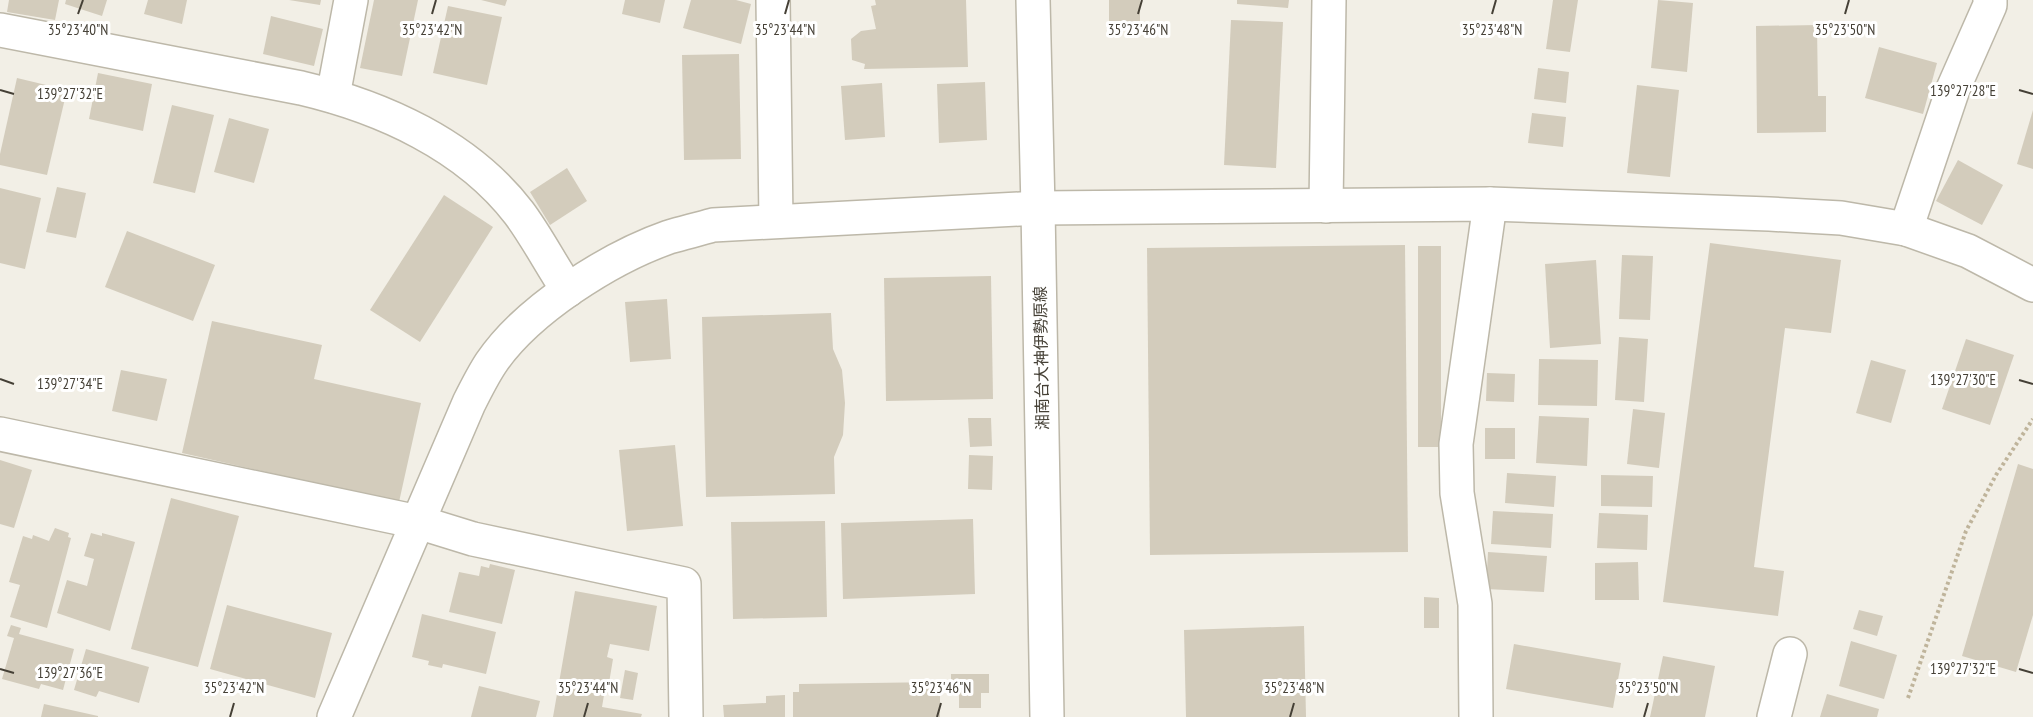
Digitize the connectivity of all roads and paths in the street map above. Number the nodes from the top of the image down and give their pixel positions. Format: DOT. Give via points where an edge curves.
graph roads {
  1 [pos="351,0"];
  2 [pos="773,0"];
  3 [pos="1033,0"];
  4 [pos="1329,0"];
  5 [pos="1990,0"];
  6 [pos="0,30"];
  7 [pos="333,96"];
  8 [pos="1490,204"];
  9 [pos="1326,206"];
  10 [pos="1038,208"];
  11 [pos="776,221"];
  12 [pos="1906,230"];
  13 [pos="2033,285"];
  14 [pos="568,290"];
  15 [pos="2033,419"];
  16 [pos="0,434"];
  17 [pos="418,522"];
  18 [pos="1790,654"];
  19 [pos="1908,698"];
  20 [pos="334,717"];
  21 [pos="686,717"];
  22 [pos="1047,717"];
  23 [pos="1476,717"];
  24 [pos="1774,717"];
  1 -- 7 [label="street"];
  2 -- 11 [label="street"];
  3 -- 10 [label="street, 湘南台大神伊勢原線"];
  4 -- 9 [label="street"];
  5 -- 12 [label="street" via="1953,89"];
  6 -- 7 [label="street"];
  7 -- 14 [label="street" via="444,145 485,176 519,213"];
  8 -- 9 [label="street"];
  8 -- 12 [label="street" via="1841,218"];
  8 -- 23 [label="street" via="1456,444 1457,493 1475,604"];
  9 -- 10 [label="street"];
  10 -- 11 [label="street"];
  10 -- 22 [label="street, 湘南台大神伊勢原線"];
  11 -- 14 [label="street" via="713,225 669,238 620,259"];
  12 -- 13 [label="street" via="1968,251"];
  14 -- 17 [label="street" via="520,329 492,362 469,403"];
  15 -- 19 [label="path" via="1966,531"];
  16 -- 17 [label="street"];
  17 -- 20 [label="street"];
  17 -- 21 [label="street" via="473,539 684,584"];
  18 -- 24 [label="street"];
}
